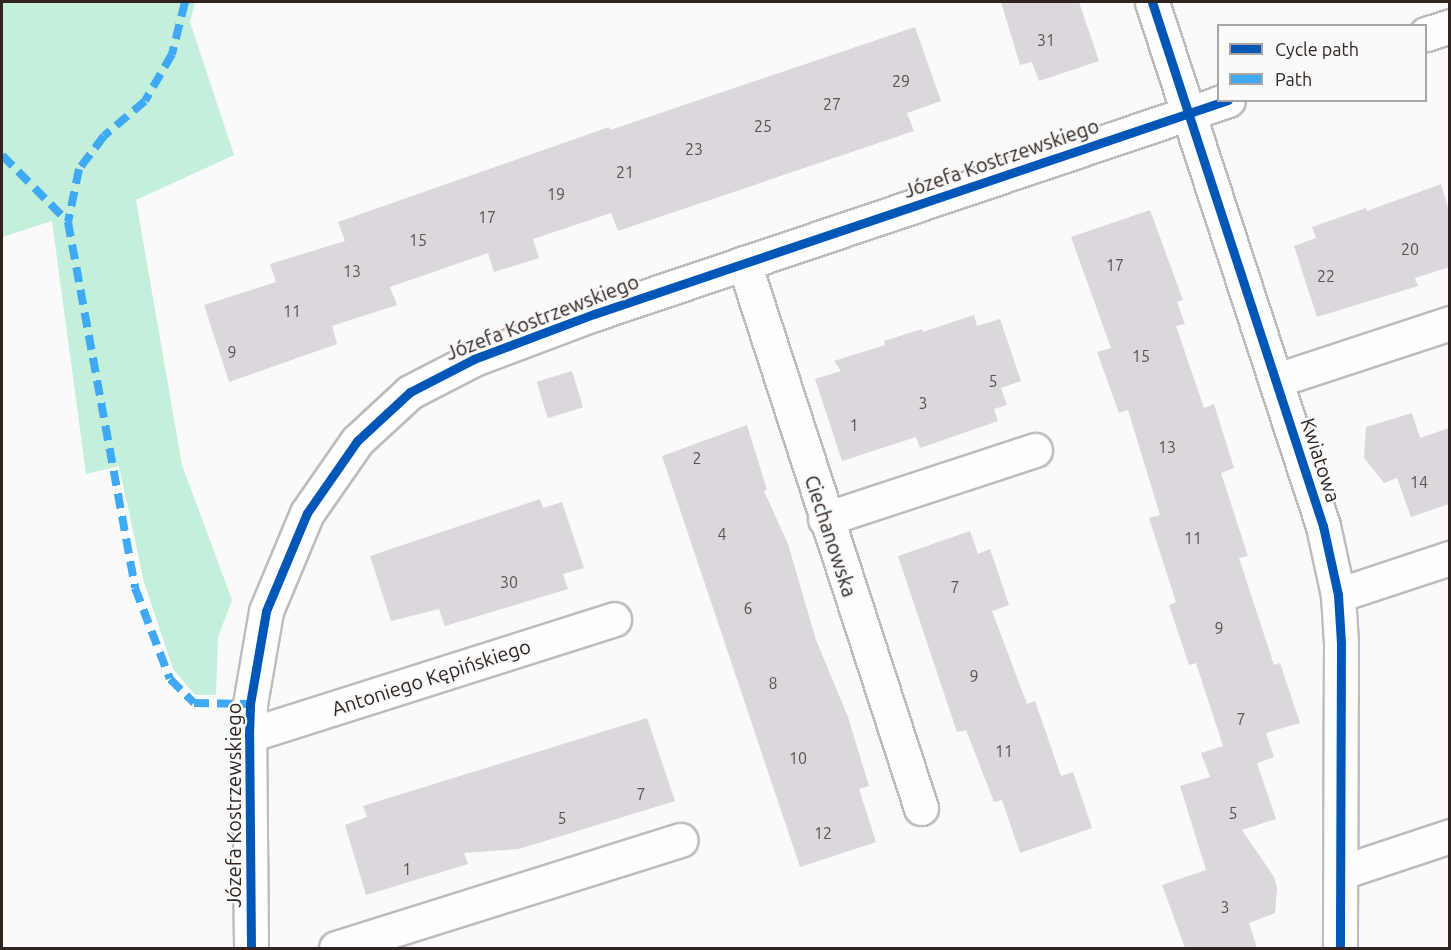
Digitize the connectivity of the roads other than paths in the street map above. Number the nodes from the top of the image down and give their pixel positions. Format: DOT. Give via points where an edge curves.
graph roads {
  1 [pos="1152,2"];
  2 [pos="1449,26"];
  3 [pos="1427,33"];
  4 [pos="1222,102"];
  5 [pos="1190,113"];
  6 [pos="744,263"];
  7 [pos="1449,322"];
  8 [pos="1276,380"];
  9 [pos="1035,450"];
  10 [pos="825,519"];
  11 [pos="1449,558"];
  12 [pos="1338,595"];
  13 [pos="614,620"];
  14 [pos="249,735"];
  15 [pos="921,808"];
  16 [pos="1449,836"];
  17 [pos="680,840"];
  18 [pos="1342,872"];
  19 [pos="251,948"];
  20 [pos="336,948"];
  21 [pos="1340,948"];
  1 -- 5 [label="street, Kwiatowa"];
  2 -- 3 [label="street"];
  4 -- 5 [label="street, Józefa Kostrzewskiego"];
  5 -- 6 [label="street, Józefa Kostrzewskiego"];
  5 -- 8 [label="street, Kwiatowa"];
  6 -- 10 [label="street, Ciechanowska"];
  6 -- 14 [label="street, Józefa Kostrzewskiego" via="474,359 410,392 357,441 307,513 266,611 250,704"];
  7 -- 8 [label="street"];
  8 -- 12 [label="street, Kwiatowa" via="1323,526"];
  9 -- 10 [label="street"];
  10 -- 15 [label="street, Ciechanowska"];
  11 -- 12 [label="street"];
  12 -- 18 [label="street, Kwiatowa"];
  13 -- 14 [label="street, Antoniego Kępińskiego"];
  14 -- 19 [label="street, Józefa Kostrzewskiego"];
  16 -- 18 [label="street"];
  17 -- 20 [label="street"];
  18 -- 21 [label="street, Kwiatowa"];
}
